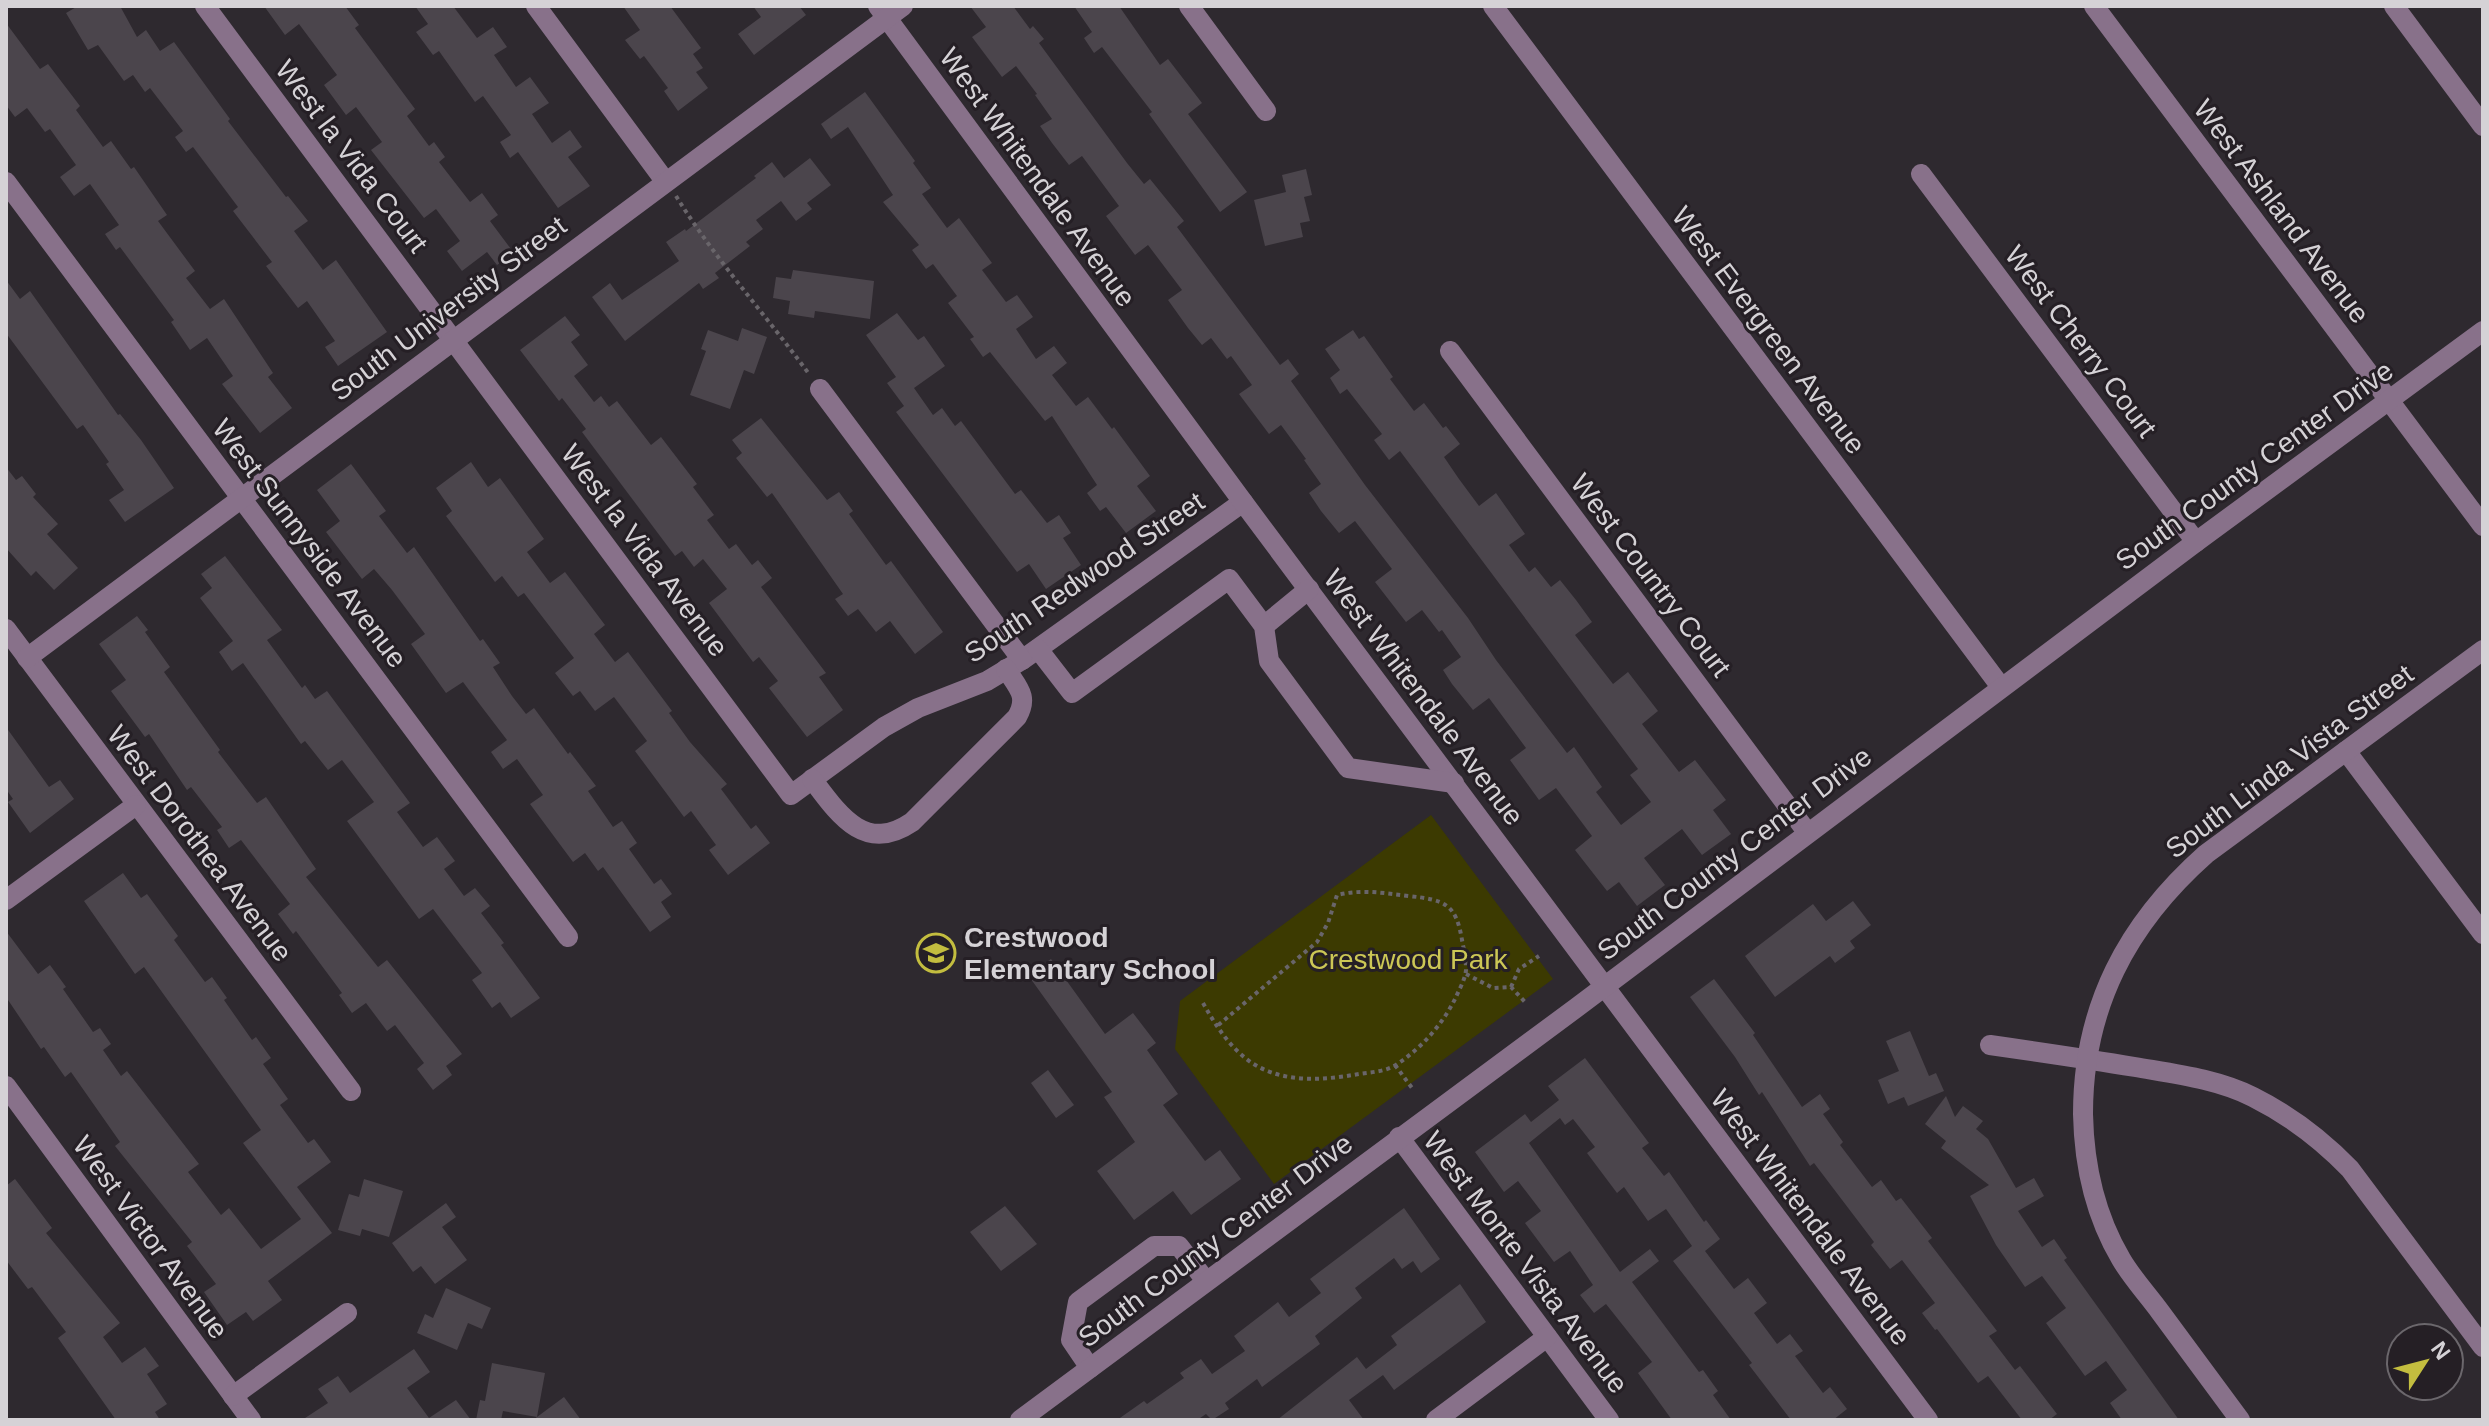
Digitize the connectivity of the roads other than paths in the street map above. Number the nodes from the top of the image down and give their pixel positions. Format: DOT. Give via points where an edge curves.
graph roads {
  1 [pos="205,6"];
  2 [pos="536,6"];
  3 [pos="1189,6"];
  4 [pos="1493,6"];
  5 [pos="2094,6"];
  6 [pos="2394,6"];
  7 [pos="889,10"];
  8 [pos="1266,111"];
  9 [pos="2483,126"];
  10 [pos="1921,174"];
  11 [pos="665,181"];
  12 [pos="6,182"];
  13 [pos="2483,331"];
  14 [pos="453,339"];
  15 [pos="1450,351"];
  16 [pos="820,389"];
  17 [pos="2390,400"];
  18 [pos="241,498"];
  19 [pos="1243,502"];
  20 [pos="2483,526"];
  21 [pos="2196,542"];
  22 [pos="1309,589"];
  23 [pos="1264,626"];
  24 [pos="6,629"];
  25 [pos="2483,650"];
  26 [pos="27,658"];
  27 [pos="1022,659"];
  28 [pos="2001,687"];
  29 [pos="2346,751"];
  30 [pos="812,779"];
  31 [pos="1454,783"];
  32 [pos="791,795"];
  33 [pos="136,805"];
  34 [pos="1807,832"];
  35 [pos="6,900"];
  36 [pos="2483,934"];
  37 [pos="568,937"];
  38 [pos="1604,987"];
  39 [pos="1990,1045"];
  40 [pos="2086,1059"];
  41 [pos="6,1086"];
  42 [pos="351,1091"];
  43 [pos="1399,1137"];
  44 [pos="1206,1281"];
  45 [pos="347,1313"];
  46 [pos="1547,1337"];
  47 [pos="2483,1347"];
  48 [pos="1090,1368"];
  49 [pos="233,1396"];
  50 [pos="251,1420"];
  51 [pos="1020,1420"];
  52 [pos="1436,1420"];
  53 [pos="1609,1420"];
  54 [pos="1928,1420"];
  55 [pos="2240,1420"];
  1 -- 14 [label="street, West la Vida Court"];
  2 -- 11 [label="street"];
  3 -- 8 [label="street"];
  4 -- 28 [label="street, West Evergreen Avenue"];
  5 -- 17 [label="street, West Ashland Avenue"];
  6 -- 9 [label="street"];
  7 -- 11 [label="street, South University Street"];
  7 -- 19 [label="street, West Whitendale Avenue"];
  10 -- 21 [label="street, West Cherry Court"];
  11 -- 14 [label="street, South University Street"];
  12 -- 18 [label="street, West Sunnyside Avenue"];
  13 -- 17 [label="street, South County Center Drive"];
  14 -- 18 [label="street, South University Street"];
  14 -- 32 [label="street, West la Vida Avenue"];
  15 -- 34 [label="street, West Country Court"];
  16 -- 27 [label="street"];
  17 -- 20 [label="street, West Ashland Avenue"];
  17 -- 21 [label="street, South County Center Drive"];
  18 -- 26 [label="street, South University Street"];
  18 -- 37 [label="street, West Sunnyside Avenue"];
  19 -- 22 [label="street, West Whitendale Avenue"];
  19 -- 27 [label="street, South Redwood Street"];
  21 -- 28 [label="street, South County Center Drive"];
  22 -- 23 [label="street"];
  22 -- 31 [label="street, West Whitendale Avenue"];
  23 -- 27 [label="street" via="1229,579 1072,693"];
  23 -- 31 [label="street" via="1269,661 1348,768"];
  24 -- 26 [label="street, West Dorothea Avenue"];
  25 -- 29 [label="street, South Linda Vista Street"];
  26 -- 33 [label="street, West Dorothea Avenue"];
  27 -- 30 [label="street, South Redwood Street" via="987,681 884,727"];
  27 -- 30 [label="street" via="1023,706 1017,717 898,831 861,831"];
  28 -- 34 [label="street, South County Center Drive"];
  29 -- 36 [label="street"];
  29 -- 40 [label="street, South Linda Vista Street" via="2178,878 2111,975"];
  30 -- 32 [label="street, South Redwood Street"];
  31 -- 38 [label="street, West Whitendale Avenue"];
  33 -- 35 [label="street"];
  33 -- 42 [label="street, West Dorothea Avenue"];
  34 -- 38 [label="street, South County Center Drive"];
  38 -- 43 [label="street, South County Center Drive"];
  38 -- 54 [label="street, West Whitendale Avenue"];
  39 -- 40 [label="street"];
  40 -- 47 [label="street" via="2220,1084 2295,1120 2350,1169"];
  40 -- 55 [label="street, South Linda Vista Street" via="2084,1152 2100,1213 2121,1259"];
  41 -- 49 [label="street, West Victor Avenue"];
  43 -- 44 [label="street, South County Center Drive"];
  43 -- 46 [label="street, West Monte Vista Avenue"];
  44 -- 48 [label="street, South County Center Drive"];
  44 -- 48 [label="street" via="1179,1246 1154,1246 1078,1302 1071,1340"];
  45 -- 49 [label="street"];
  46 -- 52 [label="street"];
  46 -- 53 [label="street, West Monte Vista Avenue"];
  48 -- 51 [label="street, South County Center Drive"];
  49 -- 50 [label="street, West Victor Avenue"];
}
